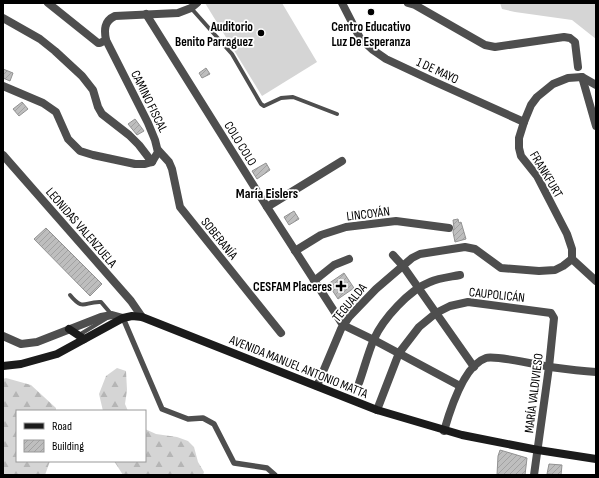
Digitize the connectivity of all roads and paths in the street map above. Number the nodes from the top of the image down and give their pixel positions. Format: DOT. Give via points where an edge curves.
graph roads {
  1 [pos="48,3"];
  2 [pos="342,3"];
  3 [pos="408,3"];
  4 [pos="194,5"];
  5 [pos="146,14"];
  6 [pos="3,18"];
  7 [pos="106,40"];
  8 [pos="578,67"];
  9 [pos="582,77"];
  10 [pos="596,85"];
  11 [pos="3,86"];
  12 [pos="337,114"];
  13 [pos="524,122"];
  14 [pos="596,126"];
  15 [pos="158,150"];
  16 [pos="3,155"];
  17 [pos="342,161"];
  18 [pos="152,162"];
  19 [pos="266,207"];
  20 [pos="449,228"];
  21 [pos="295,251"];
  22 [pos="394,255"];
  23 [pos="350,259"];
  24 [pos="572,259"];
  25 [pos="403,266"];
  26 [pos="460,275"];
  27 [pos="314,281"];
  28 [pos="596,281"];
  29 [pos="419,288"];
  30 [pos="70,295"];
  31 [pos="436,313"];
  32 [pos="552,314"];
  33 [pos="112,316"];
  34 [pos="142,317"];
  35 [pos="123,318"];
  36 [pos="343,325"];
  37 [pos="69,329"];
  38 [pos="281,333"];
  39 [pos="3,336"];
  40 [pos="81,337"];
  41 [pos="374,340"];
  42 [pos="399,353"];
  43 [pos="3,366"];
  44 [pos="475,366"];
  45 [pos="549,367"];
  46 [pos="596,372"];
  47 [pos="359,383"];
  48 [pos="317,386"];
  49 [pos="460,386"];
  50 [pos="377,410"];
  51 [pos="444,430"];
  52 [pos="538,450"];
  53 [pos="596,459"];
  54 [pos="275,475"];
  55 [pos="534,475"];
  1 -- 7 [label="street" via="98,43"];
  2 -- 13 [label="street, 1 DE MAYO" via="360,38 386,59"];
  3 -- 8 [label="street" via="485,46 570,38 575,42"];
  4 -- 5 [label="street" via="173,14"];
  4 -- 12 [label="lane" via="232,54 261,104 264,106 280,98 293,97"];
  5 -- 7 [label="street" via="110,18 105,27"];
  5 -- 19 [label="street, COLO COLO"];
  6 -- 18 [label="street" via="40,39 82,76 93,90 102,114 129,135"];
  7 -- 15 [label="street, CAMINO FISCAL" via="148,123"];
  9 -- 10 [label="street"];
  9 -- 13 [label="street, FRANKFURT" via="568,78 544,90 531,105"];
  9 -- 14 [label="street"];
  11 -- 18 [label="street" via="43,103 56,112 68,139 80,151 135,164"];
  13 -- 24 [label="street, FRANKFURT" via="519,148 568,234"];
  15 -- 18 [label="street, CAMINO FISCAL"];
  15 -- 38 [label="street, SOBERANÍA" via="172,169 180,207"];
  16 -- 34 [label="street, LEONIDAS VALENZUELA" via="131,301"];
  17 -- 19 [label="street"];
  19 -- 21 [label="street, COLO COLO"];
  20 -- 21 [label="street, LINCOYÁN" via="396,221 346,227 322,235"];
  21 -- 27 [label="street, COLO COLO"];
  22 -- 25 [label="street"];
  23 -- 27 [label="street" via="334,265"];
  24 -- 25 [label="street" via="555,270 509,269 501,268 475,249 465,247 420,254"];
  24 -- 28 [label="street"];
  25 -- 29 [label="street"];
  25 -- 36 [label="street, TEGUALDA" via="361,303"];
  26 -- 29 [label="street" via="434,280"];
  27 -- 36 [label="street, COLO COLO"];
  29 -- 31 [label="street"];
  29 -- 41 [label="street" via="393,312"];
  30 -- 33 [label="lane" via="76,302 84,305 101,302"];
  31 -- 32 [label="street, CAUPOLICÁN" via="450,306 468,302"];
  31 -- 42 [label="street, CAUPOLICÁN" via="419,327"];
  31 -- 44 [label="street"];
  32 -- 45 [label="street, MARÍA VALDIVIESO" via="554,318"];
  33 -- 35 [label="street"];
  33 -- 37 [label="street" via="88,321"];
  33 -- 40 [label="lane"];
  34 -- 35 [label="main road, AVENIDA MANUEL ANTONIO MATTA"];
  34 -- 48 [label="main road, AVENIDA MANUEL ANTONIO MATTA"];
  35 -- 40 [label="main road, AVENIDA MANUEL ANTONIO MATTA"];
  35 -- 54 [label="street" via="162,409 188,419 203,418 214,424 234,463 267,468"];
  36 -- 41 [label="street"];
  36 -- 48 [label="street, TEGUALDA"];
  37 -- 39 [label="street" via="37,342 21,344"];
  37 -- 40 [label="main road"];
  40 -- 43 [label="main road, AVENIDA MANUEL ANTONIO MATTA" via="52,356"];
  41 -- 42 [label="street"];
  41 -- 47 [label="street"];
  42 -- 49 [label="street"];
  42 -- 50 [label="street, CAUPOLICÁN"];
  44 -- 45 [label="street" via="490,357"];
  44 -- 49 [label="street"];
  45 -- 46 [label="street"];
  45 -- 52 [label="street, MARÍA VALDIVIESO"];
  48 -- 50 [label="main road, AVENIDA MANUEL ANTONIO MATTA"];
  49 -- 51 [label="street"];
  50 -- 51 [label="main road, AVENIDA MANUEL ANTONIO MATTA"];
  51 -- 52 [label="main road, AVENIDA MANUEL ANTONIO MATTA"];
  52 -- 53 [label="main road, AVENIDA MANUEL ANTONIO MATTA"];
  52 -- 55 [label="street, MARÍA VALDIVIESO"];
}
